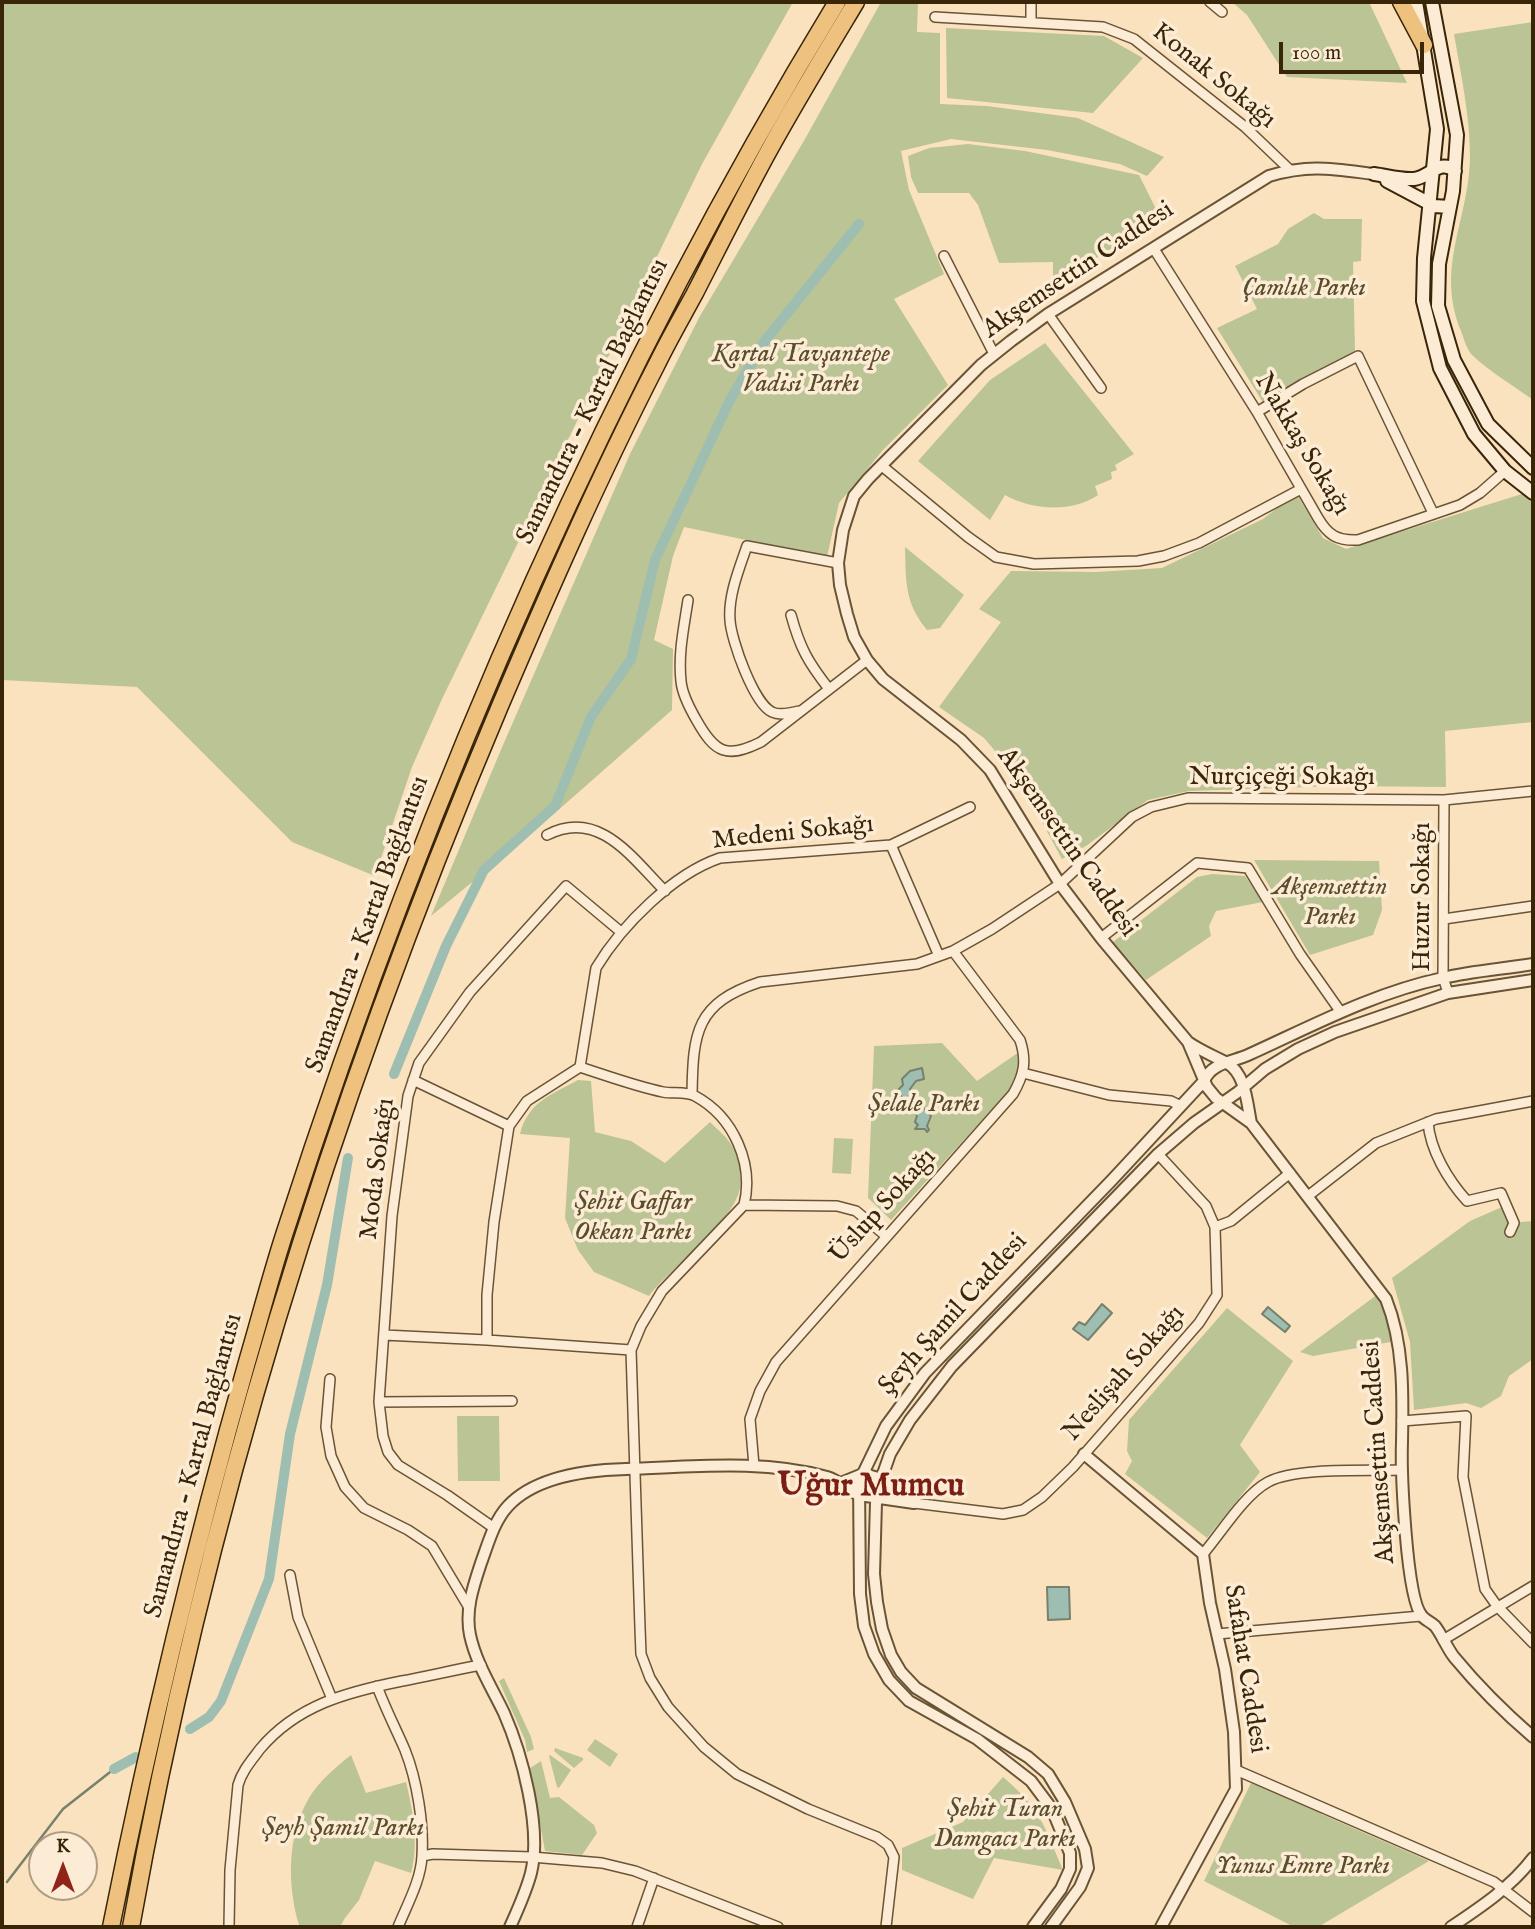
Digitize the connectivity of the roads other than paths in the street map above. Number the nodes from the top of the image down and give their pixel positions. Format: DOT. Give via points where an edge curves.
graph roads {
  1 [pos="826,2"];
  2 [pos="837,2"];
  3 [pos="856,2"];
  4 [pos="868,2"];
  5 [pos="1031,2"];
  6 [pos="1210,2"];
  7 [pos="1401,2"];
  8 [pos="1416,2"];
  9 [pos="1432,2"];
  10 [pos="1222,12"];
  11 [pos="935,17"];
  12 [pos="1031,22"];
  13 [pos="1424,45"];
  14 [pos="1290,170"];
  15 [pos="1433,170"];
  16 [pos="1455,171"];
  17 [pos="1374,174"];
  18 [pos="1429,202"];
  19 [pos="1450,207"];
  20 [pos="713,219"];
  21 [pos="725,232"];
  22 [pos="1154,249"];
  23 [pos="944,256"];
  24 [pos="1048,314"];
  25 [pos="994,354"];
  26 [pos="1101,388"];
  27 [pos="1257,412"];
  28 [pos="882,466"];
  29 [pos="1533,468"];
  30 [pos="1505,471"];
  31 [pos="1301,489"];
  32 [pos="1533,493"];
  33 [pos="1433,513"];
  34 [pos="838,563"];
  35 [pos="688,600"];
  36 [pos="791,615"];
  37 [pos="867,660"];
  38 [pos="829,689"];
  39 [pos="800,711"];
  40 [pos="1533,792"];
  41 [pos="1444,800"];
  42 [pos="970,807"];
  43 [pos="547,835"];
  44 [pos="891,845"];
  45 [pos="1060,884"];
  46 [pos="665,891"];
  47 [pos="1533,906"];
  48 [pos="1444,919"];
  49 [pos="621,932"];
  50 [pos="1101,938"];
  51 [pos="953,951"];
  52 [pos="939,956"];
  53 [pos="1533,964"];
  54 [pos="1443,978"];
  55 [pos="1533,980"];
  56 [pos="1448,993"];
  57 [pos="1340,1011"];
  58 [pos="1188,1042"];
  59 [pos="1228,1063"];
  60 [pos="580,1068"];
  61 [pos="1023,1073"];
  62 [pos="413,1080"];
  63 [pos="1204,1081"];
  64 [pos="1243,1087"];
  65 [pos="692,1094"];
  66 [pos="1533,1101"];
  67 [pos="1223,1102"];
  68 [pos="1181,1106"];
  69 [pos="1427,1122"];
  70 [pos="1251,1123"];
  71 [pos="509,1126"];
  72 [pos="1158,1154"];
  73 [pos="1290,1173"];
  74 [pos="1308,1196"];
  75 [pos="744,1205"];
  76 [pos="1215,1227"];
  77 [pos="1510,1231"];
  78 [pos="886,1236"];
  79 [pos="384,1335"];
  80 [pos="487,1340"];
  81 [pos="631,1350"];
  82 [pos="330,1379"];
  83 [pos="512,1401"];
  84 [pos="379,1402"];
  85 [pos="1402,1421"];
  86 [pos="1084,1454"];
  87 [pos="754,1466"];
  88 [pos="634,1469"];
  89 [pos="1401,1470"];
  90 [pos="863,1474"];
  91 [pos="841,1483"];
  92 [pos="883,1485"];
  93 [pos="859,1495"];
  94 [pos="877,1499"];
  95 [pos="914,1503"];
  96 [pos="494,1528"];
  97 [pos="1203,1554"];
  98 [pos="290,1575"];
  99 [pos="1533,1586"];
  100 [pos="468,1606"];
  101 [pos="1497,1606"];
  102 [pos="1421,1616"];
  103 [pos="1217,1634"];
  104 [pos="1443,1640"];
  105 [pos="1533,1643"];
  106 [pos="481,1665"];
  107 [pos="377,1686"];
  108 [pos="332,1699"];
  109 [pos="1533,1737"];
  110 [pos="1236,1770"];
  111 [pos="422,1856"];
  112 [pos="532,1857"];
  113 [pos="1533,1858"];
  114 [pos="654,1878"];
  115 [pos="1504,1889"];
  116 [pos="1533,1912"];
  117 [pos="111,1927"];
  118 [pos="131,1927"];
  119 [pos="229,1927"];
  120 [pos="398,1927"];
  121 [pos="510,1927"];
  122 [pos="637,1927"];
  123 [pos="778,1927"];
  124 [pos="886,1927"];
  125 [pos="1033,1927"];
  126 [pos="1051,1927"];
  127 [pos="1161,1927"];
  128 [pos="1451,1927"];
  1 -- 20 [label="highway" via="750,135"];
  2 -- 20 [label="highway, Samandıra - Kartal Bağlantısı"];
  3 -- 21 [label="highway, Samandıra - Kartal Bağlantısı"];
  4 -- 21 [label="highway" via="771,166"];
  5 -- 12 [label="street"];
  6 -- 10 [label="street"];
  7 -- 13 [label="highway"];
  8 -- 13 [label="main road"];
  9 -- 16 [label="main road" via="1457,135"];
  11 -- 12 [label="street, Konak Sokağı"];
  12 -- 14 [label="street, Konak Sokağı" via="1103,27 1135,38 1245,127"];
  13 -- 15 [label="main road" via="1437,129"];
  14 -- 17 [label="street, Akşemsettin Caddesi" via="1329,168"];
  14 -- 22 [label="street, Akşemsettin Caddesi" via="1269,176"];
  15 -- 16 [label="main road" via="1448,165"];
  15 -- 17 [label="main road" via="1423,177 1404,179"];
  15 -- 18 [label="main road"];
  16 -- 19 [label="main road"];
  17 -- 18 [label="main road"];
  18 -- 19 [label="main road" via="1439,208"];
  18 -- 30 [label="main road" via="1423,301 1440,368 1474,434"];
  19 -- 29 [label="main road" via="1437,284 1445,332 1454,360 1488,424"];
  20 -- 117 [label="highway, Samandıra - Kartal Bağlantısı" via="603,432 529,592 368,986 284,1235 209,1494"];
  21 -- 118 [label="highway, Samandıra - Kartal Bağlantısı" via="547,596 394,968 254,1398 176,1707"];
  22 -- 24 [label="street, Akşemsettin Caddesi"];
  22 -- 27 [label="street, Nakkaş Sokağı"];
  23 -- 25 [label="street"];
  24 -- 25 [label="street, Akşemsettin Caddesi"];
  24 -- 26 [label="street"];
  25 -- 28 [label="street, Akşemsettin Caddesi"];
  27 -- 31 [label="street, Nakkaş Sokağı"];
  27 -- 33 [label="street" via="1358,356"];
  28 -- 31 [label="street" via="996,557 1034,564 1164,556 1199,543"];
  28 -- 34 [label="street, Akşemsettin Caddesi" via="854,496"];
  30 -- 32 [label="main road"];
  30 -- 33 [label="street, Nakkaş Sokağı" via="1460,505"];
  31 -- 33 [label="street, Nakkaş Sokağı" via="1325,530 1345,541"];
  34 -- 37 [label="street, Akşemsettin Caddesi" via="847,614"];
  34 -- 39 [label="street" via="747,546 734,585 729,618 733,638 760,701 772,712"];
  35 -- 39 [label="street" via="681,684 691,711 716,748 744,751"];
  36 -- 38 [label="street" via="800,646"];
  37 -- 38 [label="street"];
  37 -- 45 [label="street, Akşemsettin Caddesi" via="883,679 983,762"];
  38 -- 39 [label="street"];
  40 -- 41 [label="street, Nurçiçeği Sokağı"];
  41 -- 45 [label="street, Nurçiçeği Sokağı" via="1188,798 1132,817"];
  41 -- 48 [label="street, Huzur Sokağı"];
  42 -- 44 [label="street"];
  43 -- 46 [label="street" via="572,826 587,827 613,840"];
  44 -- 46 [label="street, Medeni Sokağı" via="720,858 700,864"];
  44 -- 52 [label="street, Medeni Sokağı"];
  45 -- 50 [label="street, Akşemsettin Caddesi"];
  45 -- 51 [label="street, Nurçiçeği Sokağı"];
  46 -- 49 [label="street, Medeni Sokağı"];
  47 -- 48 [label="street"];
  48 -- 54 [label="street, Huzur Sokağı"];
  49 -- 60 [label="street, Medeni Sokağı" via="596,968"];
  49 -- 62 [label="street, Moda Sokağı" via="566,886 470,992 419,1063"];
  50 -- 57 [label="street" via="1197,863 1248,868"];
  50 -- 58 [label="street, Akşemsettin Caddesi"];
  51 -- 52 [label="street, Nurçiçeği Sokağı"];
  51 -- 61 [label="street" via="1020,1040"];
  52 -- 65 [label="street, Nurçiçeği Sokağı" via="917,964 760,982 735,990 715,1004 698,1030"];
  53 -- 54 [label="street, Şeyh Şamil Caddesi"];
  54 -- 56 [label="street, Huzur Sokağı"];
  54 -- 57 [label="street, Şeyh Şamil Caddesi"];
  55 -- 56 [label="street, Şeyh Şamil Caddesi"];
  56 -- 64 [label="street, Şeyh Şamil Caddesi" via="1335,1032 1287,1055"];
  57 -- 59 [label="street, Şeyh Şamil Caddesi"];
  58 -- 59 [label="street, Akşemsettin Caddesi"];
  58 -- 63 [label="street, Akşemsettin Caddesi"];
  59 -- 63 [label="street, Şeyh Şamil Caddesi" via="1211,1070"];
  59 -- 64 [label="street, Akşemsettin Caddesi"];
  60 -- 65 [label="street" via="664,1092"];
  60 -- 71 [label="street" via="527,1101"];
  61 -- 68 [label="street" via="1109,1095"];
  61 -- 78 [label="street, Üslup Sokağı" via="1013,1094"];
  62 -- 71 [label="street"];
  62 -- 79 [label="street, Moda Sokağı" via="393,1216"];
  63 -- 67 [label="street, Akşemsettin Caddesi"];
  63 -- 68 [label="street, Şeyh Şamil Caddesi"];
  64 -- 67 [label="street, Şeyh Şamil Caddesi"];
  64 -- 70 [label="street, Akşemsettin Caddesi"];
  65 -- 75 [label="street" via="736,1137 745,1160 748,1188"];
  66 -- 69 [label="street"];
  67 -- 70 [label="street, Akşemsettin Caddesi"];
  67 -- 72 [label="street, Şeyh Şamil Caddesi"];
  68 -- 90 [label="street, Şeyh Şamil Caddesi" via="926,1373 886,1426"];
  69 -- 74 [label="street" via="1376,1143"];
  69 -- 77 [label="street" via="1429,1137 1458,1192 1467,1201 1501,1194 1514,1223"];
  70 -- 73 [label="street, Akşemsettin Caddesi"];
  71 -- 80 [label="street" via="494,1222"];
  72 -- 76 [label="street, Neslişah Sokağı" via="1206,1206"];
  72 -- 92 [label="street, Şeyh Şamil Caddesi" via="952,1366 890,1454"];
  73 -- 74 [label="street, Akşemsettin Caddesi"];
  73 -- 76 [label="street" via="1231,1221"];
  74 -- 85 [label="street, Akşemsettin Caddesi" via="1386,1299 1397,1336"];
  75 -- 78 [label="street" via="837,1206 856,1212"];
  75 -- 81 [label="street" via="662,1291"];
  76 -- 86 [label="street, Neslişah Sokağı" via="1217,1295 1199,1323"];
  78 -- 87 [label="street, Üslup Sokağı" via="776,1362 750,1419"];
  79 -- 80 [label="street"];
  79 -- 84 [label="street, Moda Sokağı"];
  80 -- 81 [label="street"];
  81 -- 88 [label="street"];
  82 -- 100 [label="street" via="326,1427 331,1456 345,1487 364,1508 432,1546"];
  83 -- 84 [label="street"];
  84 -- 96 [label="street, Moda Sokağı" via="383,1436 398,1465"];
  85 -- 89 [label="street, Akşemsettin Caddesi"];
  85 -- 101 [label="street" via="1466,1416 1462,1477 1485,1589"];
  86 -- 95 [label="street, Neslişah Sokağı" via="1023,1510 1003,1514"];
  86 -- 97 [label="street, Safahat Caddesi"];
  87 -- 88 [label="street"];
  87 -- 91 [label="street" via="793,1470"];
  88 -- 96 [label="street" via="601,1469 533,1487 508,1506"];
  88 -- 124 [label="street" via="641,1654 650,1678 668,1707 704,1747 737,1774 888,1845 894,1861"];
  89 -- 97 [label="street" via="1291,1475 1267,1482"];
  89 -- 102 [label="street, Akşemsettin Caddesi" via="1410,1565"];
  90 -- 91 [label="street"];
  90 -- 92 [label="street"];
  90 -- 93 [label="street, Şeyh Şamil Caddesi"];
  91 -- 93 [label="street"];
  92 -- 94 [label="street, Şeyh Şamil Caddesi"];
  92 -- 95 [label="street"];
  93 -- 94 [label="street"];
  93 -- 125 [label="street, Şeyh Şamil Caddesi" via="864,1626 888,1680 909,1701 977,1739 1031,1782 1052,1809 1066,1841 1070,1869"];
  94 -- 95 [label="street"];
  94 -- 126 [label="street, Şeyh Şamil Caddesi" via="877,1602 882,1629 901,1672 916,1688 1048,1774 1085,1849 1088,1868 1080,1887"];
  96 -- 100 [label="street"];
  97 -- 103 [label="street, Safahat Caddesi"];
  98 -- 108 [label="street" via="298,1617"];
  99 -- 101 [label="street"];
  100 -- 106 [label="street" via="470,1634"];
  101 -- 104 [label="street"];
  101 -- 105 [label="street"];
  102 -- 103 [label="street"];
  102 -- 104 [label="street, Akşemsettin Caddesi" via="1434,1624"];
  103 -- 110 [label="street, Safahat Caddesi"];
  104 -- 109 [label="street, Akşemsettin Caddesi" via="1472,1679"];
  106 -- 107 [label="street"];
  106 -- 112 [label="street" via="523,1764"];
  107 -- 108 [label="street"];
  107 -- 111 [label="street" via="415,1782"];
  108 -- 119 [label="street" via="279,1729 241,1775 235,1804"];
  110 -- 115 [label="street"];
  110 -- 127 [label="street, Safahat Caddesi" via="1232,1798"];
  111 -- 112 [label="street"];
  111 -- 120 [label="street" via="419,1876"];
  112 -- 114 [label="street" via="603,1863"];
  112 -- 121 [label="street" via="532,1870"];
  113 -- 115 [label="street"];
  114 -- 122 [label="street"];
  114 -- 123 [label="street"];
  115 -- 116 [label="street"];
  115 -- 128 [label="street"];
}
